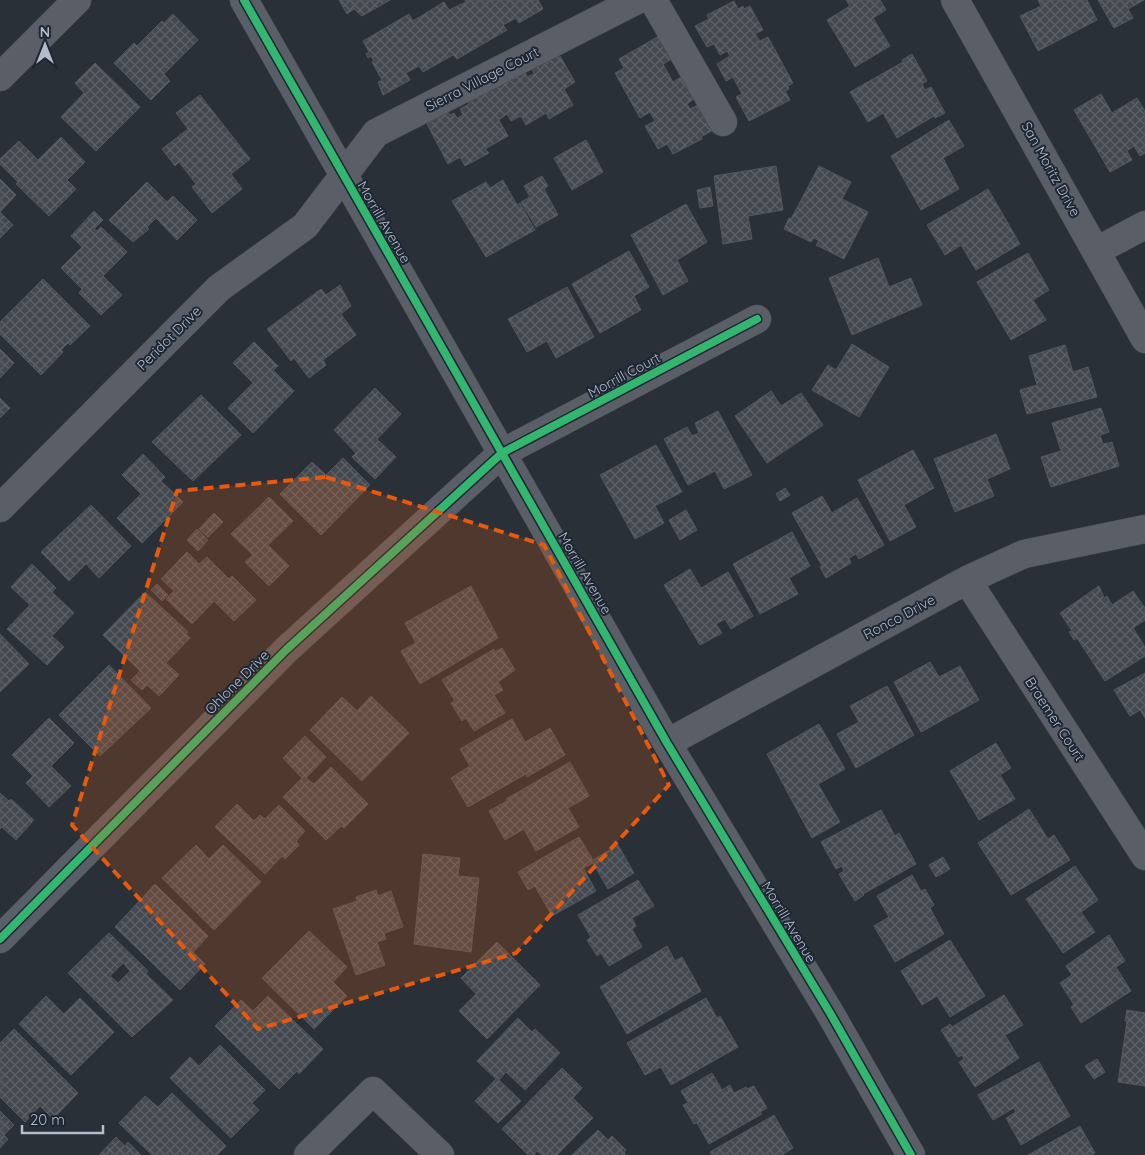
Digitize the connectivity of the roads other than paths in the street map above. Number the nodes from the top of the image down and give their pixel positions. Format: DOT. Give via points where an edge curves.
graph roads {
  1 [pos="77,0"];
  2 [pos="244,0"];
  3 [pos="637,0"];
  4 [pos="653,0"];
  5 [pos="955,0"];
  6 [pos="0,77"];
  7 [pos="723,122"];
  8 [pos="344,176"];
  9 [pos="1145,224"];
  10 [pos="1096,251"];
  11 [pos="757,319"];
  12 [pos="1145,339"];
  13 [pos="502,453"];
  14 [pos="0,508"];
  15 [pos="1145,529"];
  16 [pos="967,580"];
  17 [pos="667,744"];
  18 [pos="1145,856"];
  19 [pos="0,939"];
  20 [pos="308,1155"];
  21 [pos="440,1155"];
  22 [pos="911,1155"];
  1 -- 6 [label="street"];
  2 -- 8 [label="street, Morrill Avenue"];
  3 -- 8 [label="street, Sierra Village Court" via="376,133"];
  4 -- 7 [label="street"];
  5 -- 10 [label="street, San Moritz Drive"];
  8 -- 13 [label="street, Morrill Avenue"];
  8 -- 14 [label="street, Peridot Drive" via="305,226 219,288"];
  9 -- 10 [label="street"];
  10 -- 12 [label="street, San Moritz Drive"];
  11 -- 13 [label="street, Morrill Court"];
  13 -- 17 [label="street, Morrill Avenue"];
  13 -- 19 [label="street, Ohlone Drive" via="286,650"];
  15 -- 16 [label="street, Ronco Drive" via="1024,554"];
  16 -- 17 [label="street, Ronco Drive"];
  16 -- 18 [label="street, Braemer Court"];
  17 -- 22 [label="street, Morrill Avenue" via="830,1013"];
  20 -- 21 [label="street" via="374,1091"];
}
